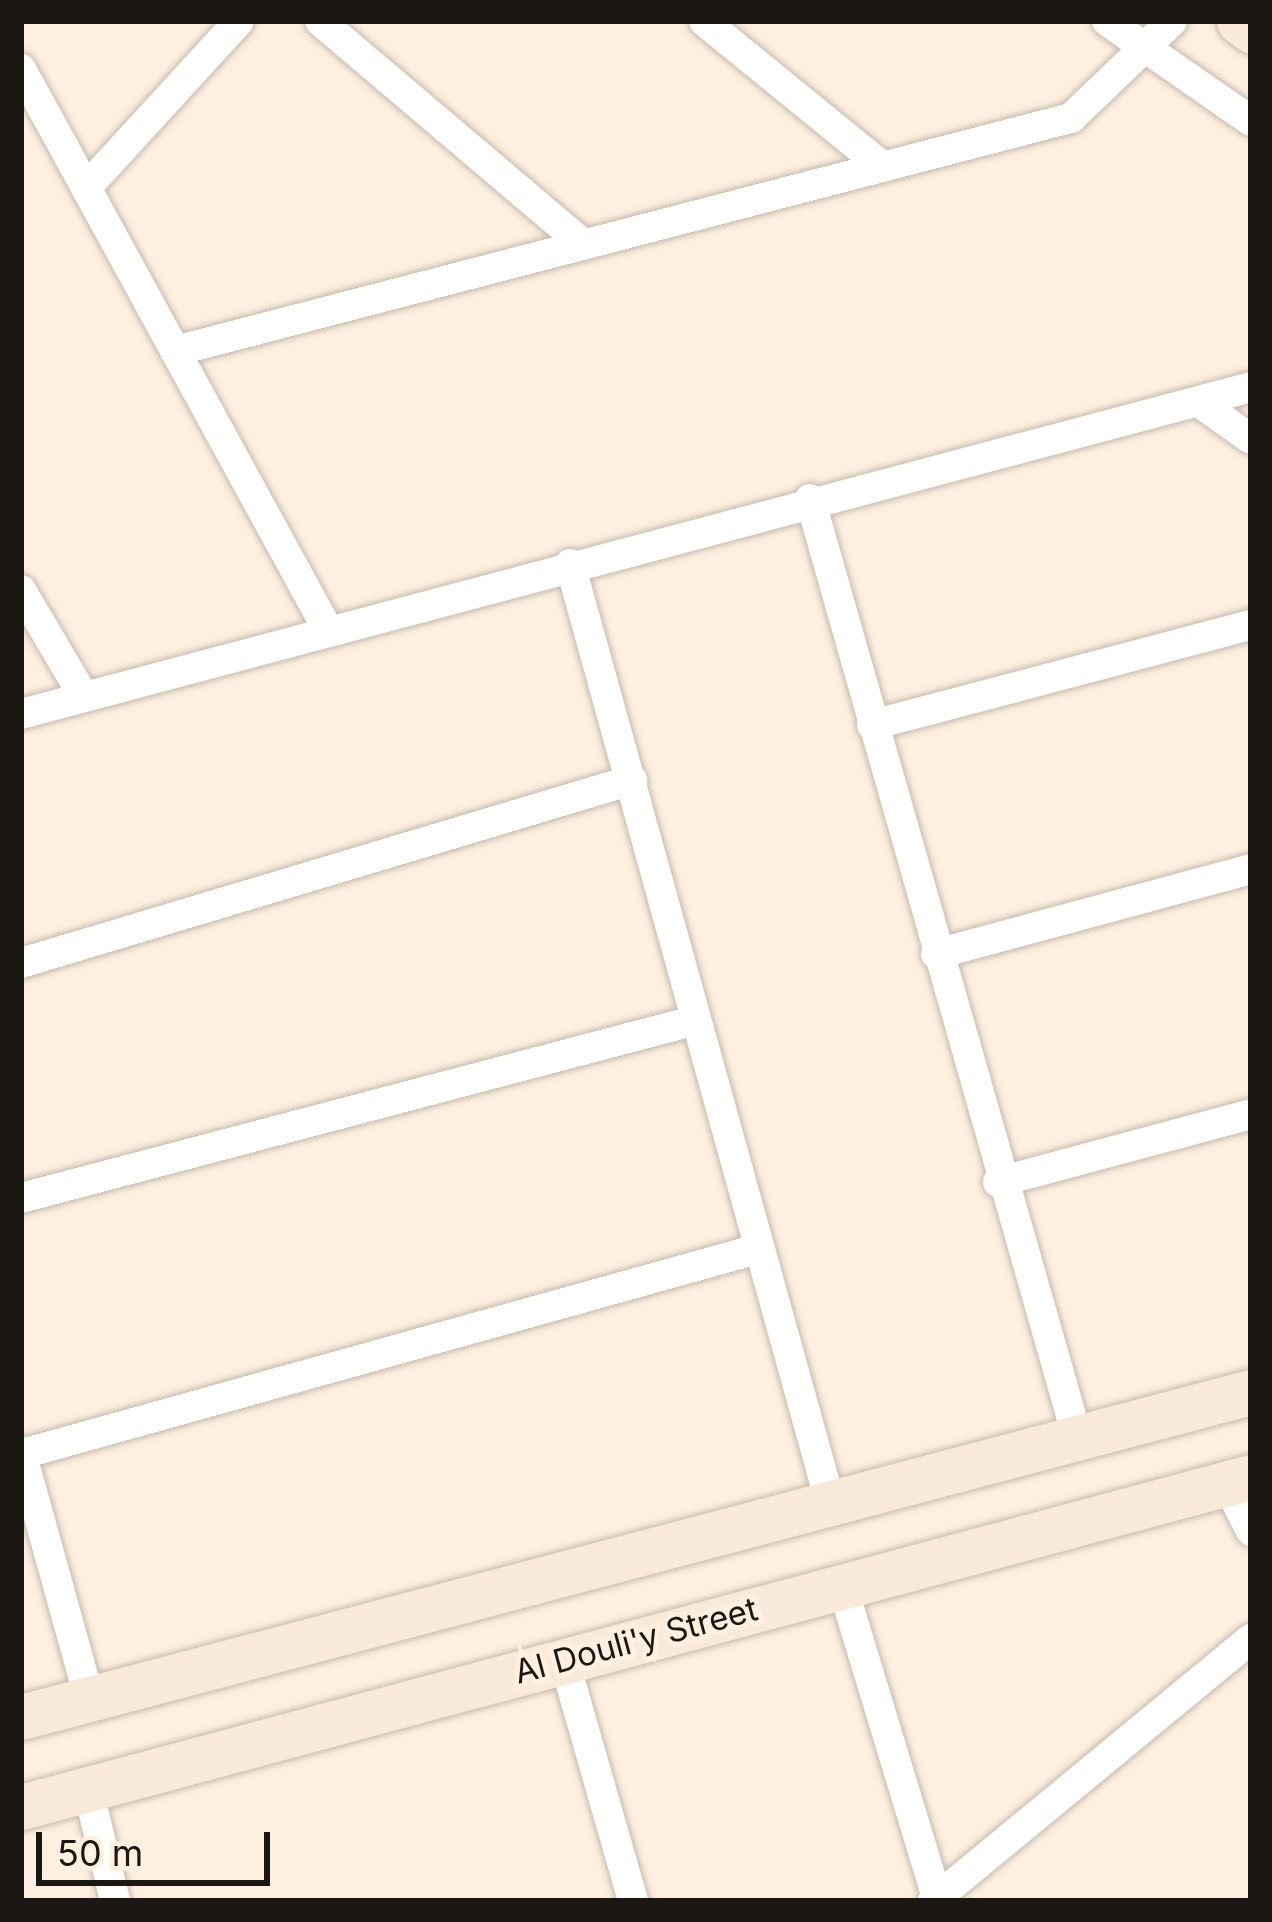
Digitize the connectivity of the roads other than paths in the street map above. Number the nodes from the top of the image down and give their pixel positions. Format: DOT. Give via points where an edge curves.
graph roads {
  1 [pos="239,21"];
  2 [pos="320,21"];
  3 [pos="704,21"];
  4 [pos="1107,21"];
  5 [pos="1172,21"];
  6 [pos="1239,21"];
  7 [pos="1251,30"];
  8 [pos="1145,49"];
  9 [pos="21,68"];
  10 [pos="1251,121"];
  11 [pos="883,167"];
  12 [pos="86,188"];
  13 [pos="584,244"];
  14 [pos="175,350"];
  15 [pos="1251,387"];
  16 [pos="1200,403"];
  17 [pos="1251,439"];
  18 [pos="810,499"];
  19 [pos="571,564"];
  20 [pos="21,590"];
  21 [pos="1251,625"];
  22 [pos="328,630"];
  23 [pos="84,697"];
  24 [pos="21,714"];
  25 [pos="872,724"];
  26 [pos="632,780"];
  27 [pos="1251,869"];
  28 [pos="935,954"];
  29 [pos="21,963"];
  30 [pos="693,1021"];
  31 [pos="1251,1114"];
  32 [pos="998,1182"];
  33 [pos="21,1198"];
  34 [pos="754,1250"];
  35 [pos="1251,1392"];
  36 [pos="1078,1440"];
  37 [pos="21,1453"];
  38 [pos="1239,1481"];
  39 [pos="832,1509"];
  40 [pos="1251,1531"];
  41 [pos="842,1586"];
  42 [pos="1251,1640"];
  43 [pos="564,1660"];
  44 [pos="89,1697"];
  45 [pos="21,1717"];
  46 [pos="88,1789"];
  47 [pos="21,1807"];
  48 [pos="935,1899"];
  49 [pos="115,1901"];
  50 [pos="633,1901"];
  1 -- 12 [label="street"];
  2 -- 13 [label="street"];
  3 -- 11 [label="street"];
  4 -- 8 [label="street"];
  5 -- 8 [label="street"];
  6 -- 7 [label="main road"];
  8 -- 10 [label="street"];
  8 -- 11 [label="street" via="1071,118"];
  9 -- 12 [label="street"];
  11 -- 13 [label="street"];
  12 -- 14 [label="street"];
  13 -- 14 [label="street"];
  14 -- 22 [label="street"];
  15 -- 16 [label="street"];
  16 -- 17 [label="street"];
  16 -- 18 [label="street"];
  18 -- 19 [label="street"];
  18 -- 25 [label="street"];
  19 -- 22 [label="street"];
  19 -- 26 [label="street"];
  20 -- 23 [label="street"];
  21 -- 25 [label="street"];
  22 -- 23 [label="street"];
  23 -- 24 [label="street"];
  25 -- 28 [label="street"];
  26 -- 29 [label="street"];
  26 -- 30 [label="street"];
  27 -- 28 [label="street"];
  28 -- 32 [label="street"];
  30 -- 33 [label="street"];
  30 -- 34 [label="street"];
  31 -- 32 [label="street"];
  32 -- 36 [label="street"];
  34 -- 37 [label="street"];
  34 -- 39 [label="street"];
  35 -- 36 [label="main road"];
  36 -- 39 [label="main road"];
  37 -- 44 [label="street"];
  38 -- 40 [label="street"];
  38 -- 41 [label="main road, Al Douli'y Street"];
  39 -- 44 [label="main road"];
  41 -- 43 [label="main road, Al Douli'y Street"];
  41 -- 48 [label="street"];
  42 -- 48 [label="street"];
  43 -- 46 [label="main road, Al Douli'y Street"];
  43 -- 50 [label="street"];
  44 -- 45 [label="main road"];
  46 -- 47 [label="main road, Al Douli'y Street"];
  46 -- 49 [label="street"];
}
